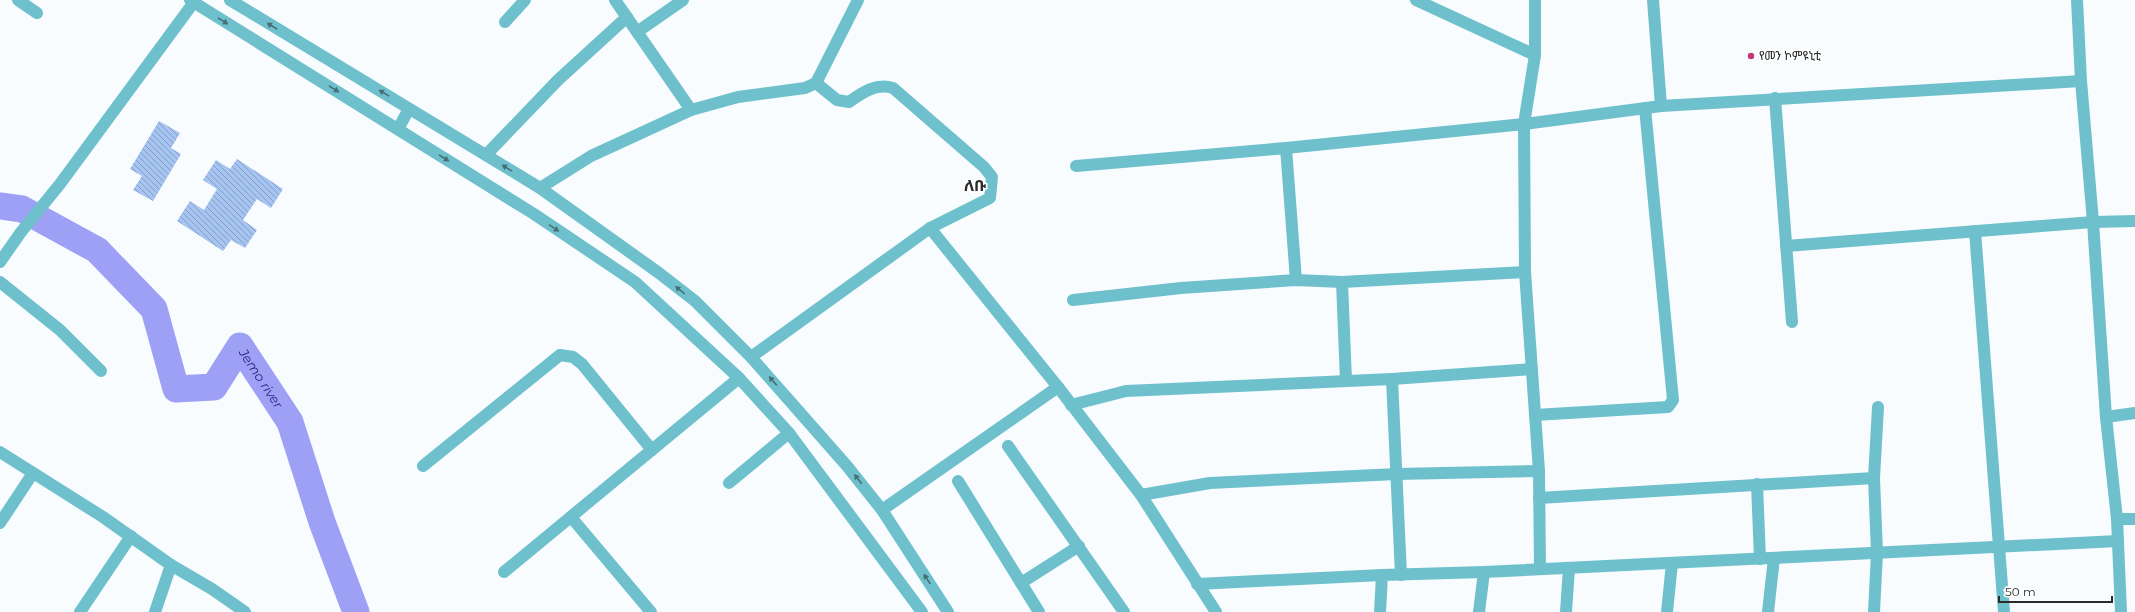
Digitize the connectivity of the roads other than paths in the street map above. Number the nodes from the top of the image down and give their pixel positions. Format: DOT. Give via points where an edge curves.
graph roads {
  1 [pos="18,0"];
  2 [pos="230,0"];
  3 [pos="525,0"];
  4 [pos="615,0"];
  5 [pos="683,0"];
  6 [pos="1416,0"];
  7 [pos="1535,0"];
  8 [pos="1653,0"];
  9 [pos="2077,0"];
  10 [pos="192,1"];
  11 [pos="855,1"];
  12 [pos="1431,4"];
  13 [pos="37,13"];
  14 [pos="627,17"];
  15 [pos="505,22"];
  16 [pos="638,32"];
  17 [pos="1535,55"];
  18 [pos="2081,81"];
  19 [pos="816,83"];
  20 [pos="1775,98"];
  21 [pos="1660,106"];
  22 [pos="1645,108"];
  23 [pos="409,109"];
  24 [pos="690,110"];
  25 [pos="1524,124"];
  26 [pos="398,129"];
  27 [pos="1286,148"];
  28 [pos="486,155"];
  29 [pos="1076,166"];
  30 [pos="540,188"];
  31 [pos="2135,221"];
  32 [pos="2093,222"];
  33 [pos="930,228"];
  34 [pos="1975,230"];
  35 [pos="1786,246"];
  36 [pos="0,262"];
  37 [pos="1525,272"];
  38 [pos="1296,280"];
  39 [pos="0,282"];
  40 [pos="1342,282"];
  41 [pos="1073,300"];
  42 [pos="1792,322"];
  43 [pos="751,357"];
  44 [pos="1532,369"];
  45 [pos="101,371"];
  46 [pos="739,378"];
  47 [pos="1392,379"];
  48 [pos="1346,381"];
  49 [pos="1058,387"];
  50 [pos="1071,404"];
  51 [pos="1878,407"];
  52 [pos="2135,414"];
  53 [pos="1535,415"];
  54 [pos="2106,417"];
  55 [pos="790,433"];
  56 [pos="1008,446"];
  57 [pos="652,450"];
  58 [pos="0,452"];
  59 [pos="423,466"];
  60 [pos="1539,471"];
  61 [pos="33,473"];
  62 [pos="1397,474"];
  63 [pos="1874,478"];
  64 [pos="958,481"];
  65 [pos="729,483"];
  66 [pos="1757,484"];
  67 [pos="1141,496"];
  68 [pos="1539,498"];
  69 [pos="882,510"];
  70 [pos="571,516"];
  71 [pos="2117,519"];
  72 [pos="2135,519"];
  73 [pos="0,524"];
  74 [pos="130,536"];
  75 [pos="2118,541"];
  76 [pos="1079,546"];
  77 [pos="2000,547"];
  78 [pos="1877,553"];
  79 [pos="1774,558"];
  80 [pos="1760,559"];
  81 [pos="1672,563"];
  82 [pos="171,565"];
  83 [pos="1569,568"];
  84 [pos="1540,569"];
  85 [pos="504,572"];
  86 [pos="1484,572"];
  87 [pos="1382,575"];
  88 [pos="1401,575"];
  89 [pos="1021,583"];
  90 [pos="1198,584"];
  91 [pos="80,612"];
  92 [pos="155,612"];
  93 [pos="245,612"];
  94 [pos="651,612"];
  95 [pos="922,612"];
  96 [pos="948,612"];
  97 [pos="1039,612"];
  98 [pos="1124,612"];
  99 [pos="1216,612"];
  100 [pos="1380,612"];
  101 [pos="1479,612"];
  102 [pos="1566,612"];
  103 [pos="1667,612"];
  104 [pos="1768,612"];
  105 [pos="1874,612"];
  106 [pos="2004,612"];
  107 [pos="2122,612"];
  1 -- 13 [label="street"];
  23 -- 2 [label="street, one-way"];
  3 -- 15 [label="street"];
  4 -- 14 [label="street"];
  5 -- 16 [label="street"];
  6 -- 12 [label="street"];
  7 -- 17 [label="street"];
  8 -- 21 [label="street"];
  9 -- 18 [label="street"];
  10 -- 26 [label="street, one-way"];
  10 -- 36 [label="street" via="60,184"];
  11 -- 19 [label="street"];
  12 -- 17 [label="street"];
  14 -- 16 [label="street"];
  14 -- 28 [label="street" via="558,80"];
  16 -- 24 [label="street"];
  17 -- 25 [label="street"];
  18 -- 20 [label="street"];
  18 -- 32 [label="street"];
  19 -- 24 [label="street" via="805,88 738,97"];
  19 -- 33 [label="street" via="837,100 849,102 864,90 883,85 893,88 984,167 992,177 990,198"];
  20 -- 21 [label="street"];
  20 -- 35 [label="street"];
  21 -- 22 [label="street"];
  22 -- 25 [label="street"];
  22 -- 53 [label="street" via="1673,400 1668,406"];
  23 -- 26 [label="street"];
  23 -- 28 [label="street"];
  24 -- 30 [label="street" via="591,156"];
  25 -- 27 [label="street"];
  25 -- 37 [label="street"];
  26 -- 46 [label="street, one-way" via="534,214 635,282"];
  27 -- 29 [label="street"];
  27 -- 38 [label="street"];
  30 -- 28 [label="street, one-way"];
  43 -- 30 [label="street, one-way" via="695,302 659,273"];
  31 -- 32 [label="street"];
  32 -- 34 [label="street"];
  32 -- 54 [label="street"];
  33 -- 43 [label="street"];
  33 -- 49 [label="street"];
  34 -- 35 [label="street"];
  34 -- 77 [label="street"];
  35 -- 42 [label="street"];
  37 -- 40 [label="street"];
  37 -- 44 [label="street"];
  38 -- 40 [label="street"];
  38 -- 41 [label="street" via="1180,288"];
  39 -- 45 [label="street" via="60,330"];
  40 -- 48 [label="street"];
  69 -- 43 [label="street, one-way" via="847,466"];
  44 -- 47 [label="street"];
  44 -- 53 [label="street"];
  46 -- 55 [label="street"];
  46 -- 57 [label="street"];
  47 -- 48 [label="street"];
  47 -- 62 [label="street"];
  48 -- 50 [label="street" via="1126,392"];
  49 -- 50 [label="street"];
  49 -- 69 [label="street"];
  50 -- 67 [label="street"];
  51 -- 63 [label="street"];
  52 -- 54 [label="street"];
  53 -- 60 [label="street"];
  54 -- 71 [label="street"];
  55 -- 65 [label="street"];
  55 -- 95 [label="street"];
  56 -- 76 [label="street"];
  57 -- 59 [label="street" via="582,364 573,357 560,355"];
  57 -- 70 [label="street"];
  58 -- 61 [label="street"];
  60 -- 62 [label="street"];
  60 -- 68 [label="street"];
  61 -- 73 [label="street"];
  61 -- 74 [label="street"];
  62 -- 67 [label="street" via="1210,483"];
  62 -- 88 [label="street"];
  63 -- 66 [label="street"];
  63 -- 78 [label="street"];
  64 -- 89 [label="street"];
  66 -- 68 [label="street"];
  66 -- 80 [label="street"];
  67 -- 90 [label="street"];
  68 -- 84 [label="street"];
  96 -- 69 [label="street, one-way"];
  70 -- 85 [label="street"];
  70 -- 94 [label="street"];
  71 -- 72 [label="street"];
  71 -- 75 [label="street"];
  74 -- 82 [label="street"];
  74 -- 91 [label="street"];
  75 -- 77 [label="street"];
  75 -- 107 [label="street"];
  76 -- 89 [label="street"];
  76 -- 98 [label="street"];
  77 -- 78 [label="street"];
  77 -- 106 [label="street"];
  78 -- 79 [label="street"];
  78 -- 105 [label="street"];
  79 -- 80 [label="street"];
  79 -- 104 [label="street"];
  80 -- 81 [label="street"];
  81 -- 83 [label="street"];
  81 -- 103 [label="street"];
  82 -- 92 [label="street"];
  82 -- 93 [label="street"];
  83 -- 84 [label="street"];
  83 -- 102 [label="street"];
  84 -- 86 [label="street"];
  86 -- 88 [label="street"];
  86 -- 101 [label="street"];
  87 -- 88 [label="street"];
  87 -- 90 [label="street"];
  87 -- 100 [label="street"];
  89 -- 97 [label="street"];
  90 -- 99 [label="street"];
}
